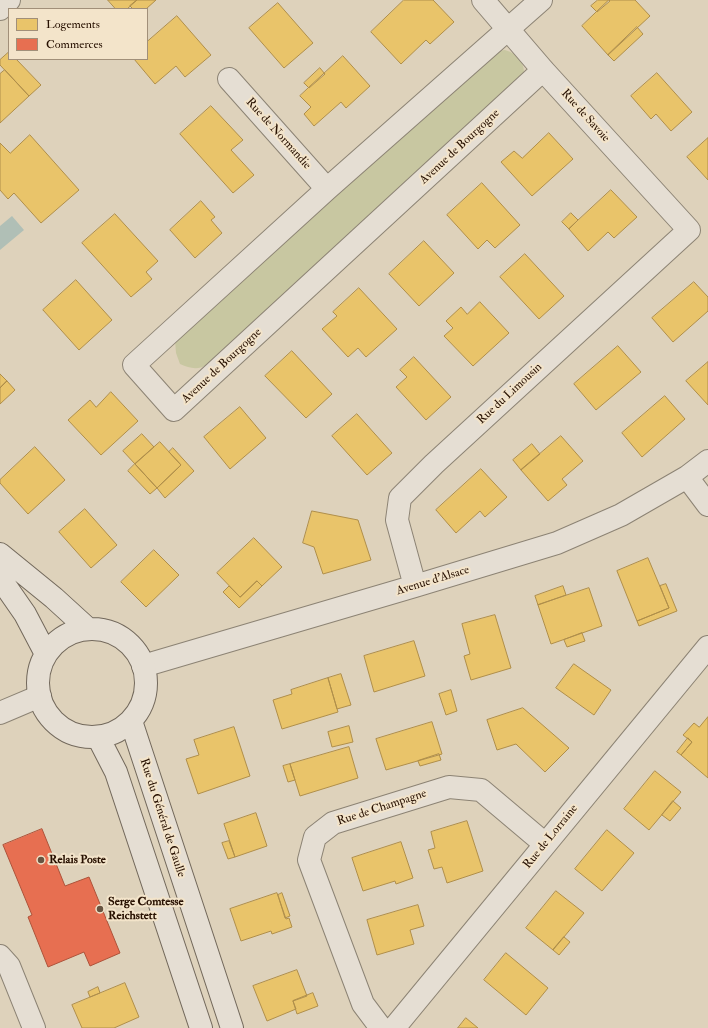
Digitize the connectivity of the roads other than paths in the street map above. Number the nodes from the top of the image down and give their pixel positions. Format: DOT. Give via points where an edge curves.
graph roads {
  1 [pos="9,0"];
  2 [pos="483,0"];
  3 [pos="541,0"];
  4 [pos="0,9"];
  5 [pos="509,29"];
  6 [pos="543,70"];
  7 [pos="229,79"];
  8 [pos="327,189"];
  9 [pos="689,230"];
  10 [pos="708,461"];
  11 [pos="687,477"];
  12 [pos="708,505"];
  13 [pos="0,554"];
  14 [pos="0,578"];
  15 [pos="416,586"];
  16 [pos="88,629"];
  17 [pos="708,647"];
  18 [pos="46,654"];
  19 [pos="143,666"];
  20 [pos="40,696"];
  21 [pos="0,713"];
  22 [pos="130,721"];
  23 [pos="98,737"];
  24 [pos="545,844"];
  25 [pos="0,956"];
  26 [pos="34,1028"];
  27 [pos="201,1028"];
  28 [pos="232,1028"];
  29 [pos="381,1028"];
  30 [pos="394,1028"];
  1 -- 4 [label="street"];
  2 -- 5 [label="street, Rue de Savoie"];
  3 -- 5 [label="street, Avenue de Bourgogne"];
  5 -- 6 [label="street, Rue de Savoie"];
  5 -- 8 [label="street, Avenue de Bourgogne"];
  6 -- 8 [label="street, Avenue de Bourgogne" via="174,410 134,365"];
  6 -- 9 [label="street, Rue de Savoie"];
  7 -- 8 [label="street, Rue de Normandie"];
  9 -- 15 [label="street, Rue du Limousin" via="400,498 397,520"];
  10 -- 11 [label="street, Avenue d'Alsace"];
  11 -- 12 [label="street"];
  11 -- 15 [label="street, Avenue d'Alsace" via="621,515 557,543"];
  13 -- 16 [label="street"];
  14 -- 18 [label="street" via="25,614"];
  15 -- 19 [label="street, Avenue d'Alsace"];
  16 -- 18 [label="street" via="74,632 61,639"];
  16 -- 19 [label="street" via="105,631 121,638 134,650"];
  17 -- 24 [label="street, Rue de Lorraine"];
  18 -- 20 [label="street" via="38,680"];
  19 -- 22 [label="street" via="146,680 145,695"];
  20 -- 21 [label="street"];
  20 -- 23 [label="street" via="45,710 55,722 68,731 82,736"];
  22 -- 23 [label="street" via="115,732"];
  22 -- 28 [label="street, Rue du Général de Gaulle"];
  23 -- 27 [label="street" via="116,772"];
  24 -- 29 [label="street, Rue de Champagne" via="481,790 449,786 332,823 315,837 310,860 363,1004"];
  24 -- 30 [label="street, Rue de Lorraine"];
  25 -- 26 [label="street" via="9,966"];
}
